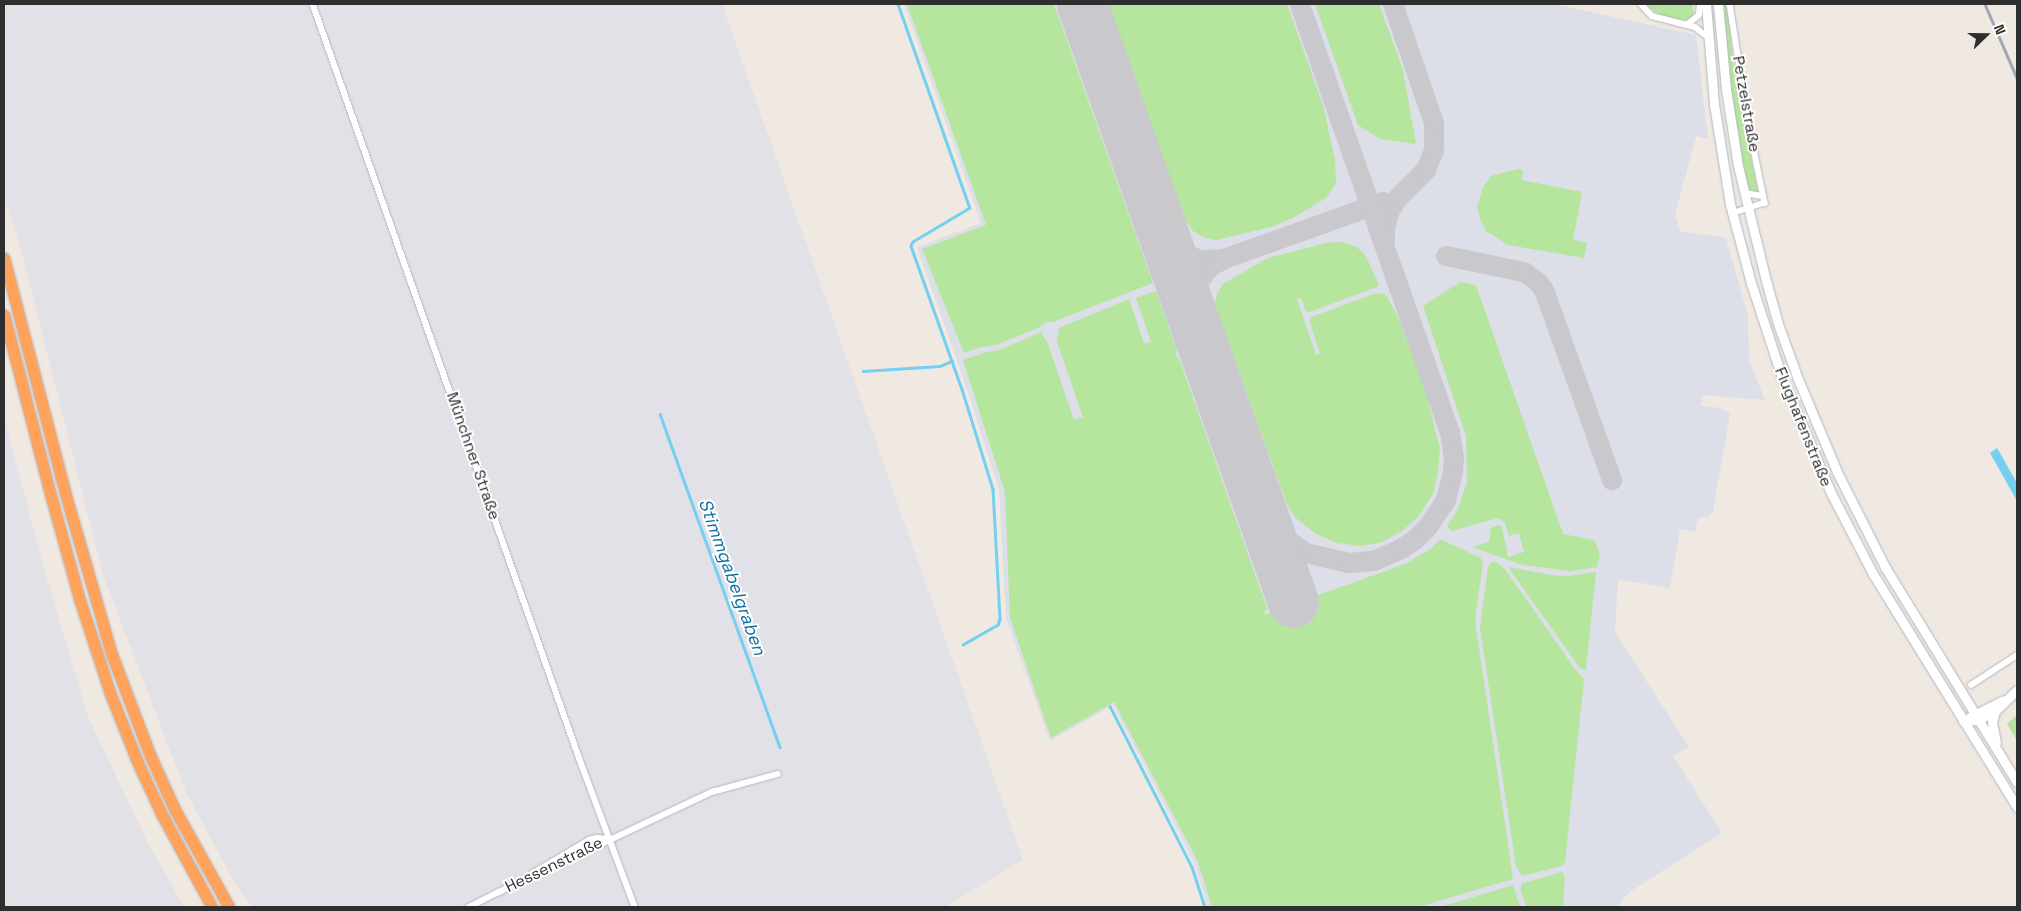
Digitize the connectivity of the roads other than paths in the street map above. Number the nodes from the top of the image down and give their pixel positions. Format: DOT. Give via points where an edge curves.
graph roads {
  1 [pos="313,4"];
  2 [pos="1641,4"];
  3 [pos="1703,4"];
  4 [pos="1718,4"];
  5 [pos="1730,4"];
  6 [pos="1688,24"];
  7 [pos="1709,37"];
  8 [pos="1744,193"];
  9 [pos="1763,196"];
  10 [pos="1748,210"];
  11 [pos="1732,214"];
  12 [pos="4,258"];
  13 [pos="4,315"];
  14 [pos="2017,655"];
  15 [pos="1971,685"];
  16 [pos="2017,690"];
  17 [pos="2005,699"];
  18 [pos="1995,710"];
  19 [pos="1976,717"];
  20 [pos="1963,721"];
  21 [pos="1998,751"];
  22 [pos="778,774"];
  23 [pos="2017,782"];
  24 [pos="2017,807"];
  25 [pos="609,839"];
  26 [pos="497,893"];
  27 [pos="212,907"];
  28 [pos="229,907"];
  29 [pos="469,907"];
  30 [pos="635,907"];
  1 -- 25 [label="street, Münchner Straße"];
  2 -- 6 [label="street" via="1652,16"];
  3 -- 6 [label="street" via="1699,15"];
  3 -- 7 [label="main road, Flughafenstraße"];
  4 -- 8 [label="main road, Flughafenstraße" via="1726,89"];
  5 -- 9 [label="street, Petzelstraße"];
  6 -- 7 [label="street"];
  7 -- 11 [label="main road, Flughafenstraße" via="1714,104"];
  8 -- 9 [label="street"];
  8 -- 10 [label="main road, Flughafenstraße"];
  9 -- 10 [label="street, Petzelstraße" via="1765,203"];
  10 -- 11 [label="street"];
  10 -- 19 [label="main road, Flughafenstraße" via="1778,324 1828,451 1885,567"];
  11 -- 20 [label="main road, Flughafenstraße" via="1781,375 1828,488 1873,574"];
  12 -- 28 [label="highway" via="66,496 112,655 157,771 202,862"];
  13 -- 27 [label="highway" via="80,601 110,693 162,815"];
  14 -- 15 [label="street"];
  16 -- 17 [label="main road"];
  17 -- 18 [label="main road"];
  17 -- 19 [label="main road"];
  18 -- 19 [label="main road"];
  18 -- 21 [label="main road" via="1992,722"];
  19 -- 20 [label="main road"];
  19 -- 21 [label="main road, Flughafenstraße"];
  20 -- 24 [label="main road, Flughafenstraße"];
  21 -- 23 [label="main road, Flughafenstraße"];
  22 -- 25 [label="street" via="712,792"];
  25 -- 26 [label="street, Hessenstraße" via="590,851"];
  25 -- 26 [label="street, Hessenstraße" via="589,840"];
  25 -- 30 [label="street, Münchner Straße"];
  26 -- 29 [label="street, Hessenstraße"];
}
